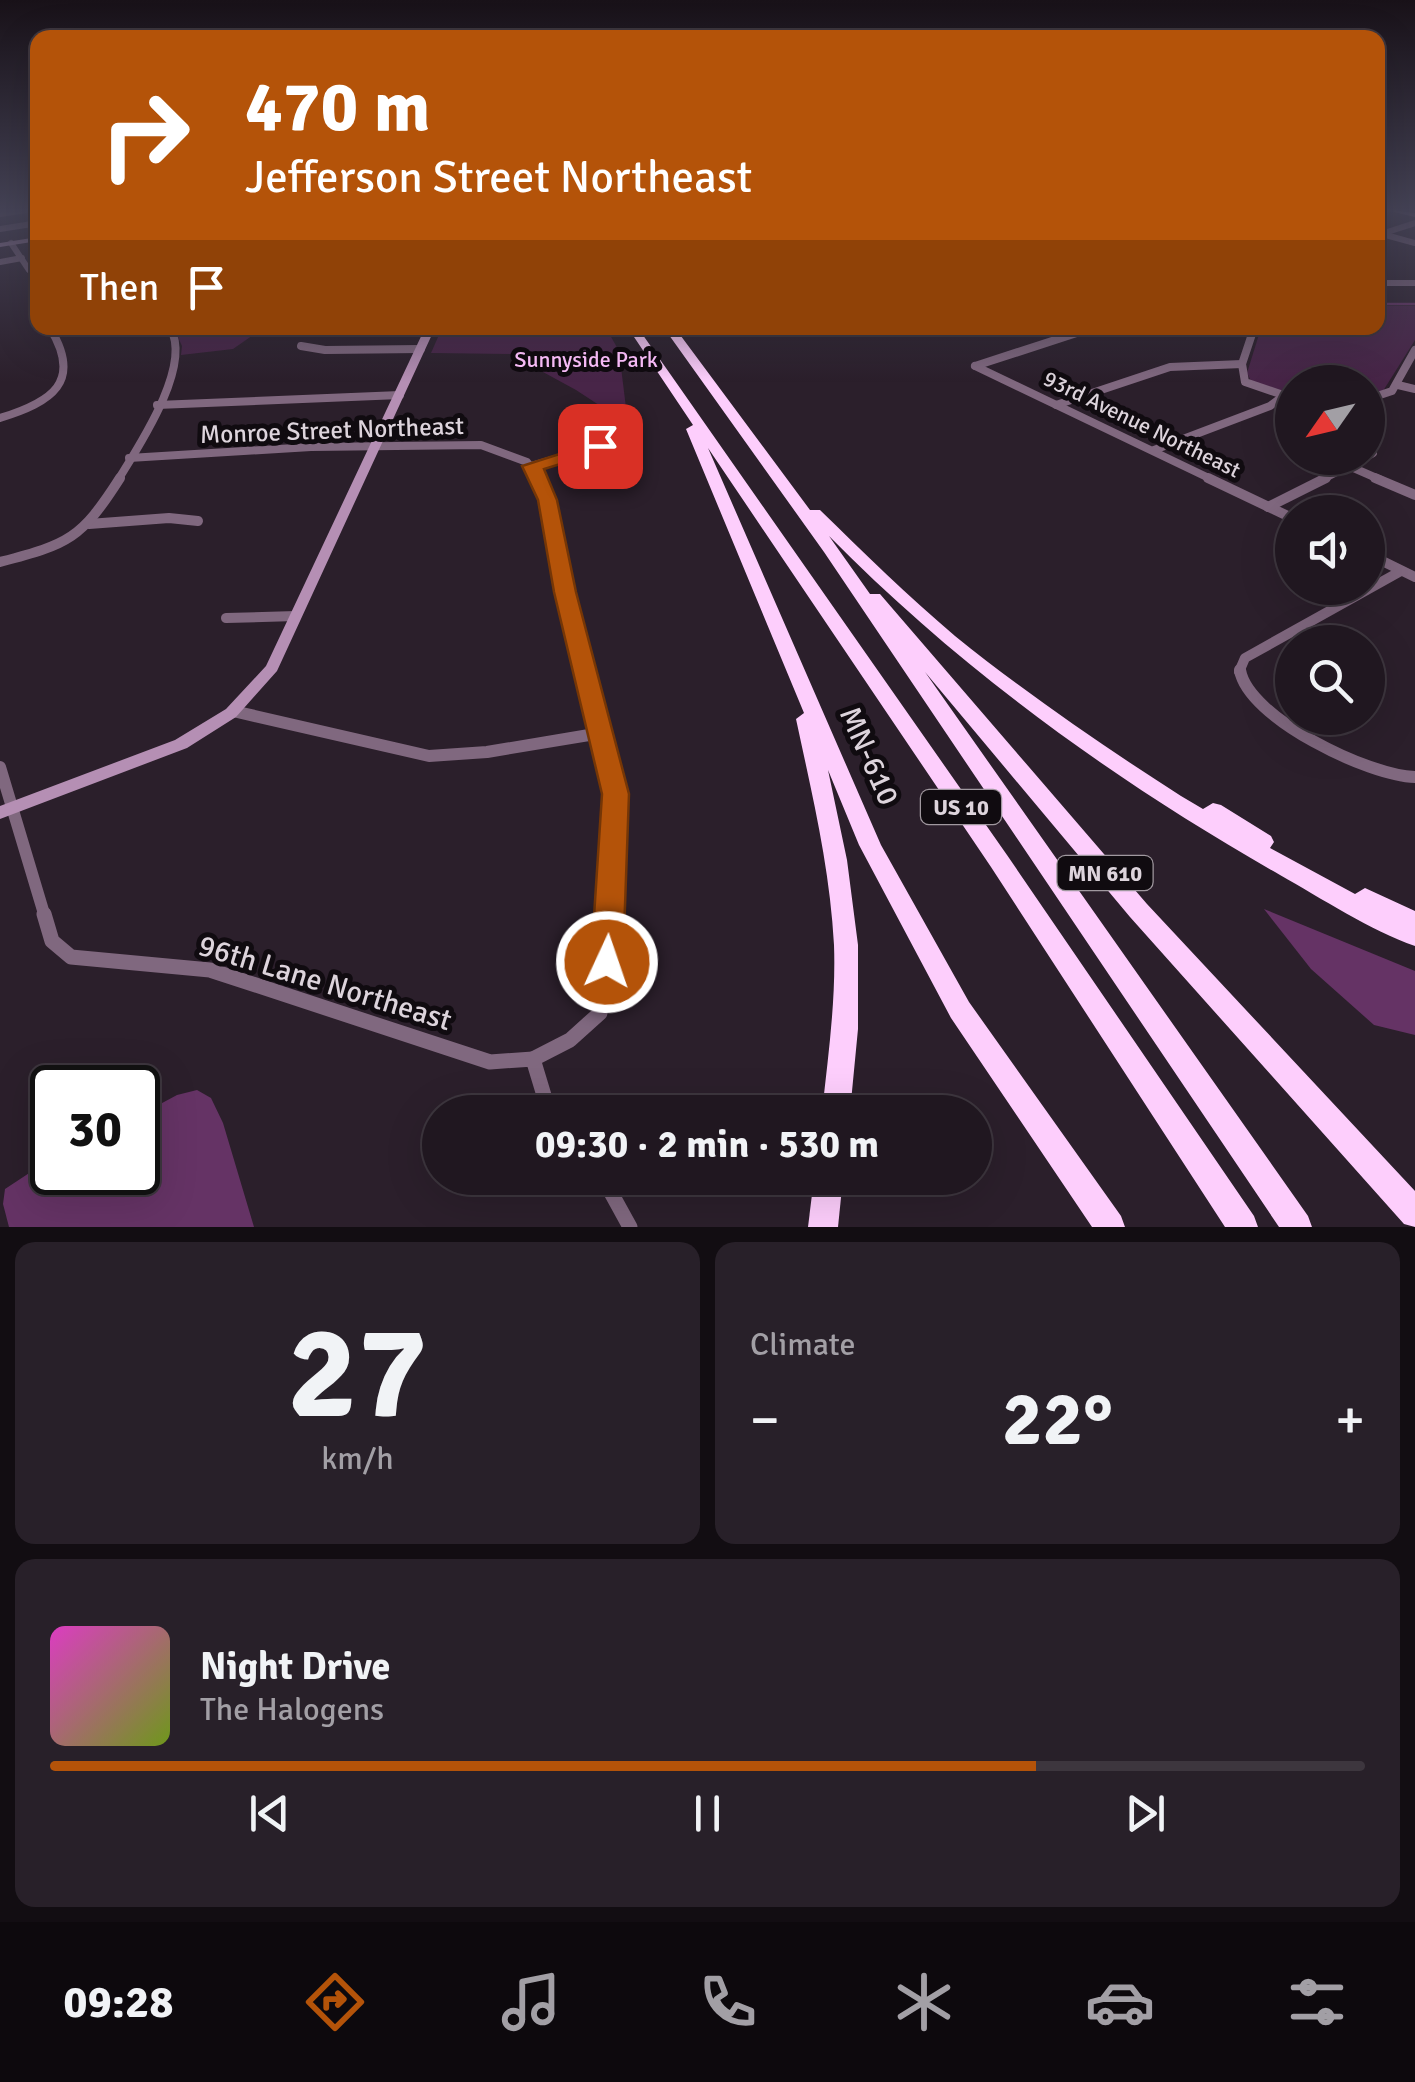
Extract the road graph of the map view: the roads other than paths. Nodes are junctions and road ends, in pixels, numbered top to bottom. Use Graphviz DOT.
graph roads {
  1 [pos="27,267"];
  2 [pos="29,270"];
  3 [pos="1385,283"];
  4 [pos="1415,283"];
  5 [pos="52,335"];
  6 [pos="174,335"];
  7 [pos="427,335"];
  8 [pos="638,335"];
  9 [pos="674,335"];
  10 [pos="1070,335"];
  11 [pos="1252,335"];
  12 [pos="301,346"];
  13 [pos="421,349"];
  14 [pos="1415,350"];
  15 [pos="1242,364"];
  16 [pos="1398,385"];
  17 [pos="1415,389"];
  18 [pos="674,390"];
  19 [pos="1275,393"];
  20 [pos="1385,393"];
  21 [pos="400,394"];
  22 [pos="1275,403"];
  23 [pos="157,405"];
  24 [pos="1056,405"];
  25 [pos="0,418"];
  26 [pos="636,435"];
  27 [pos="376,448"];
  28 [pos="1154,450"];
  29 [pos="760,454"];
  30 [pos="128,458"];
  31 [pos="531,466"];
  32 [pos="1330,475"];
  33 [pos="1369,475"];
  34 [pos="1415,495"];
  35 [pos="1268,506"];
  36 [pos="1275,510"];
  37 [pos="198,521"];
  38 [pos="88,524"];
  39 [pos="830,550"];
  40 [pos="0,562"];
  41 [pos="1385,562"];
  42 [pos="1402,571"];
  43 [pos="1415,577"];
  44 [pos="296,616"];
  45 [pos="226,618"];
  46 [pos="797,679"];
  47 [pos="234,711"];
  48 [pos="1065,725"];
  49 [pos="601,732"];
  50 [pos="0,767"];
  51 [pos="1411,778"];
  52 [pos="6,811"];
  53 [pos="1415,922"];
  54 [pos="1415,936"];
  55 [pos="533,1059"];
  56 [pos="544,1095"];
  57 [pos="838,1095"];
  58 [pos="612,1195"];
  59 [pos="827,1195"];
  60 [pos="1415,1213"];
  61 [pos="630,1227"];
  62 [pos="823,1227"];
  63 [pos="1110,1227"];
  64 [pos="1243,1227"];
  65 [pos="1296,1227"];
  1 -- 2 [label="street"];
  3 -- 4 [label="street"];
  5 -- 25 [label="street"];
  6 -- 23 [label="street"];
  7 -- 13 [label="street"];
  8 -- 18 [label="highway, US 10"];
  9 -- 29 [label="highway, US 10"];
  10 -- 24 [label="street, 93rd Avenue Northeast"];
  11 -- 15 [label="street"];
  12 -- 13 [label="street"];
  13 -- 21 [label="street"];
  14 -- 16 [label="street"];
  15 -- 19 [label="street"];
  15 -- 24 [label="street"];
  16 -- 17 [label="street"];
  16 -- 20 [label="street"];
  18 -- 46 [label="highway, MN-610"];
  18 -- 64 [label="highway, US 10"];
  21 -- 23 [label="street"];
  21 -- 27 [label="street"];
  22 -- 28 [label="street"];
  23 -- 30 [label="street"];
  24 -- 28 [label="street, 93rd Avenue Northeast"];
  26 -- 31 [label="street"];
  27 -- 30 [label="street, Monroe Street Northeast"];
  27 -- 31 [label="street, Monroe Street Northeast"];
  27 -- 44 [label="street"];
  28 -- 35 [label="street, 93rd Avenue Northeast"];
  29 -- 39 [label="highway, US 10"];
  29 -- 48 [label="highway"];
  30 -- 38 [label="street"];
  31 -- 49 [label="street"];
  32 -- 35 [label="street"];
  33 -- 34 [label="street"];
  35 -- 36 [label="street, 93rd Avenue Northeast"];
  37 -- 38 [label="street"];
  38 -- 40 [label="street"];
  39 -- 60 [label="highway, MN 610"];
  39 -- 65 [label="highway, US 10"];
  41 -- 42 [label="street"];
  42 -- 43 [label="street"];
  42 -- 51 [label="street"];
  44 -- 45 [label="street"];
  44 -- 47 [label="street"];
  46 -- 57 [label="highway"];
  46 -- 63 [label="highway, MN-610"];
  47 -- 49 [label="street"];
  47 -- 52 [label="street"];
  48 -- 53 [label="highway"];
  48 -- 54 [label="highway"];
  49 -- 55 [label="street"];
  50 -- 52 [label="street, 96th Lane Northeast"];
  52 -- 55 [label="street, 96th Lane Northeast"];
  55 -- 56 [label="street"];
  58 -- 61 [label="street"];
  59 -- 62 [label="highway"];
}
